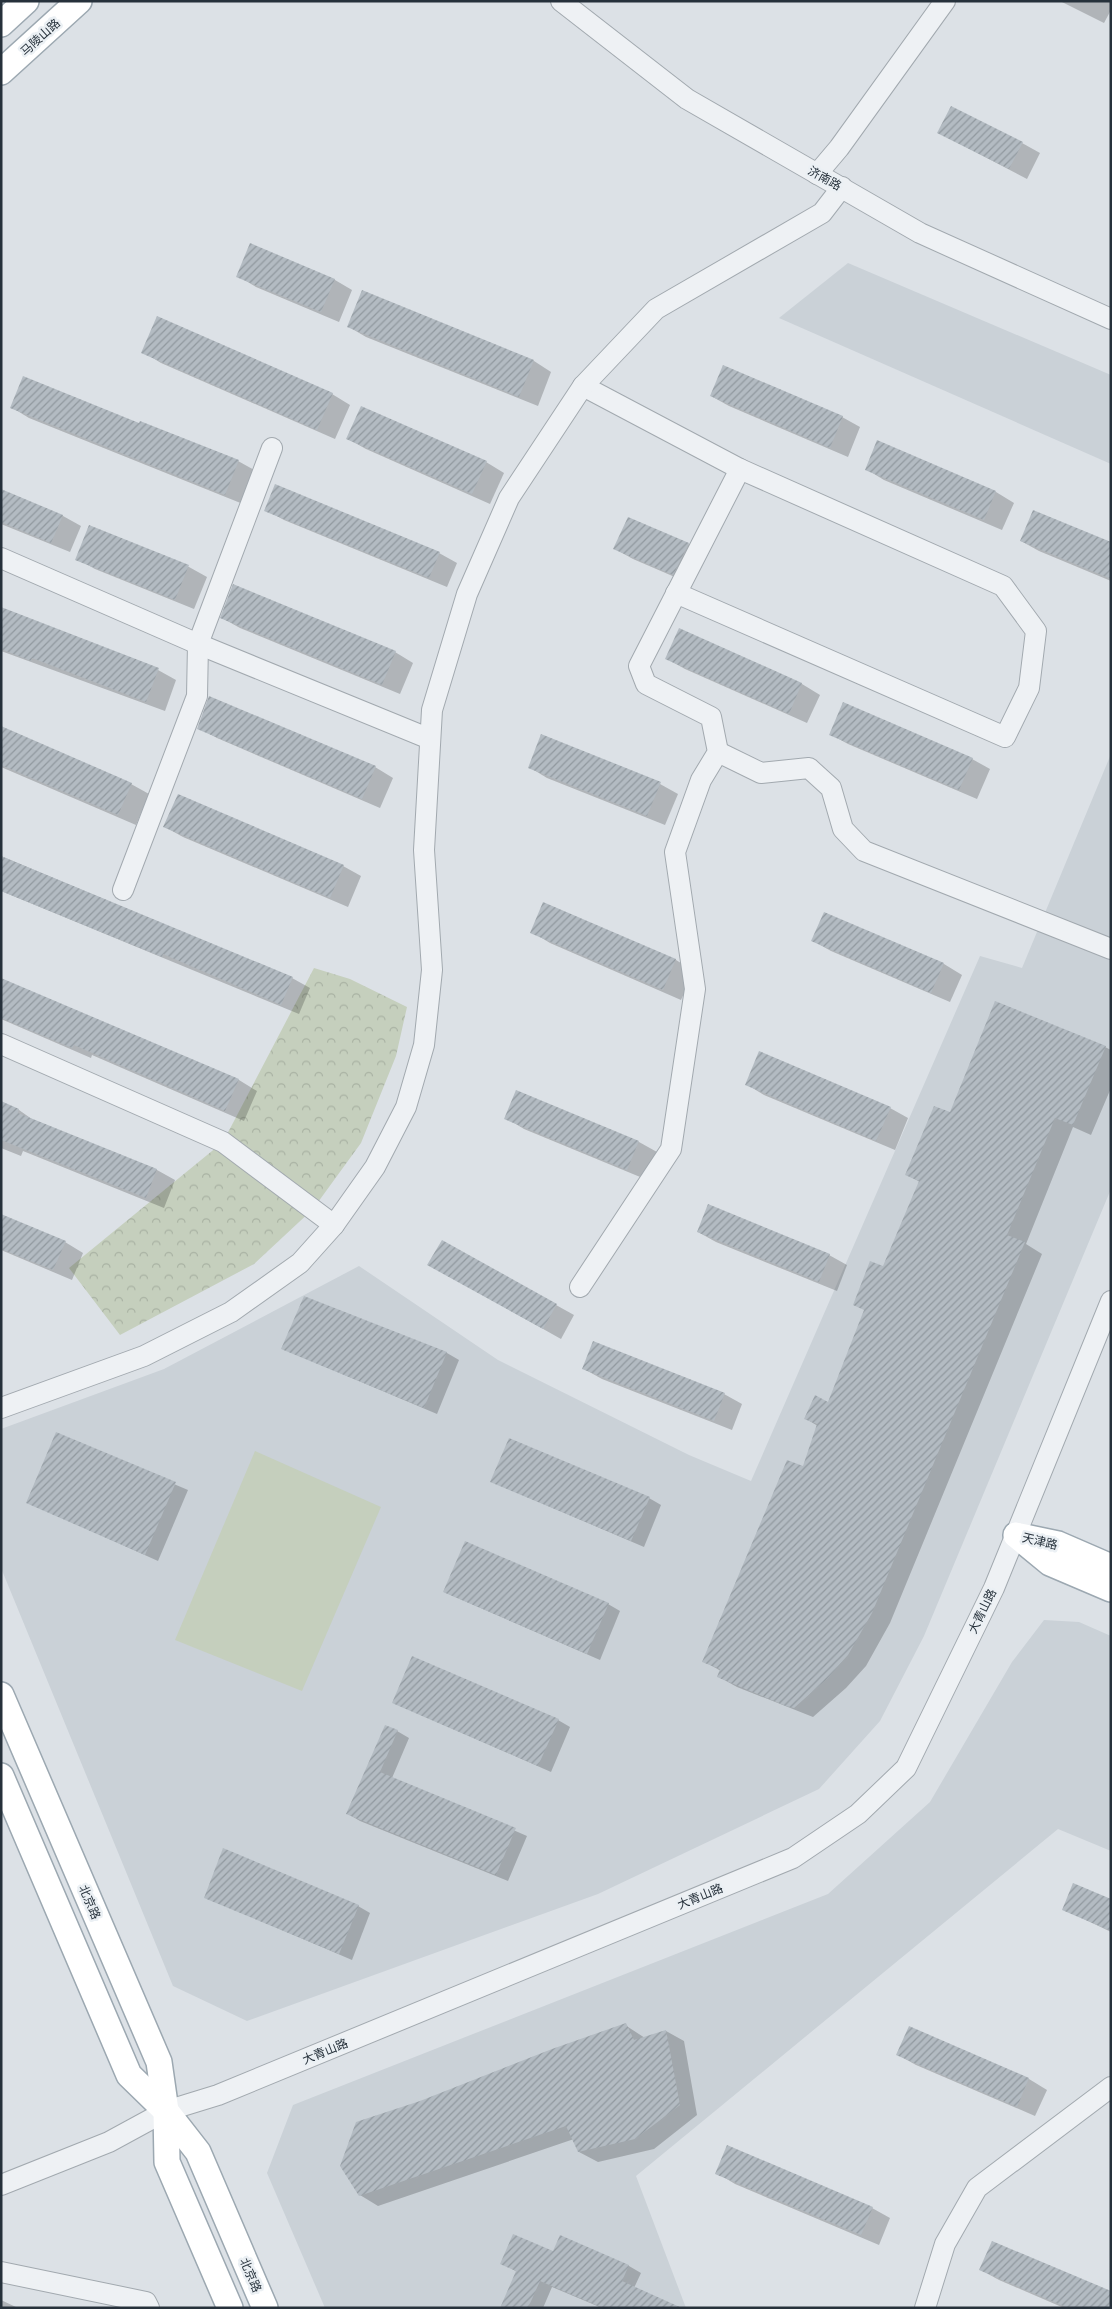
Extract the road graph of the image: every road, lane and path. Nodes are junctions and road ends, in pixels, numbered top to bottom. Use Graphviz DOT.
graph roads {
  1 [pos="26,1"];
  2 [pos="80,1"];
  3 [pos="561,1"];
  4 [pos="945,1"];
  5 [pos="1,24"];
  6 [pos="1,72"];
  7 [pos="817,174"];
  8 [pos="842,187"];
  9 [pos="1111,320"];
  10 [pos="584,386"];
  11 [pos="272,448"];
  12 [pos="740,468"];
  13 [pos="1,558"];
  14 [pos="676,593"];
  15 [pos="198,644"];
  16 [pos="430,739"];
  17 [pos="718,752"];
  18 [pos="124,890"];
  19 [pos="1111,949"];
  20 [pos="1,1044"];
  21 [pos="334,1225"];
  22 [pos="580,1286"];
  23 [pos="1111,1301"];
  24 [pos="1,1408"];
  25 [pos="1016,1535"];
  26 [pos="1111,1567"];
  27 [pos="1111,1589"];
  28 [pos="1,1695"];
  29 [pos="1,1776"];
  30 [pos="1111,2087"];
  31 [pos="166,2111"];
  32 [pos="1,2185"];
  33 [pos="1,2272"];
  34 [pos="149,2308"];
  35 [pos="230,2308"];
  36 [pos="265,2308"];
  37 [pos="925,2308"];
  1 -- 5 [label="main road"];
  2 -- 6 [label="main road, 马陵山路"];
  3 -- 7 [label="street, 济南路"];
  4 -- 7 [label="street"];
  7 -- 8 [label="street, 济南路"];
  8 -- 9 [label="street, 济南路"];
  8 -- 10 [label="street"];
  10 -- 12 [label="street"];
  10 -- 16 [label="street"];
  11 -- 15 [label="street"];
  12 -- 14 [label="street"];
  12 -- 14 [label="street"];
  13 -- 15 [label="street"];
  14 -- 17 [label="street"];
  15 -- 16 [label="street"];
  15 -- 18 [label="street"];
  16 -- 21 [label="street"];
  17 -- 19 [label="street"];
  17 -- 22 [label="street"];
  20 -- 21 [label="street"];
  21 -- 24 [label="street"];
  23 -- 25 [label="street, 大青山路"];
  25 -- 26 [label="main road, 天津路"];
  25 -- 27 [label="main road, 天津路"];
  25 -- 31 [label="street, 大青山路"];
  28 -- 31 [label="main road, 北京路"];
  29 -- 31 [label="main road, 北京路"];
  30 -- 37 [label="street"];
  31 -- 32 [label="street, 大青山路"];
  31 -- 35 [label="main road, 北京路"];
  31 -- 36 [label="main road, 北京路"];
  33 -- 34 [label="street"];
}
